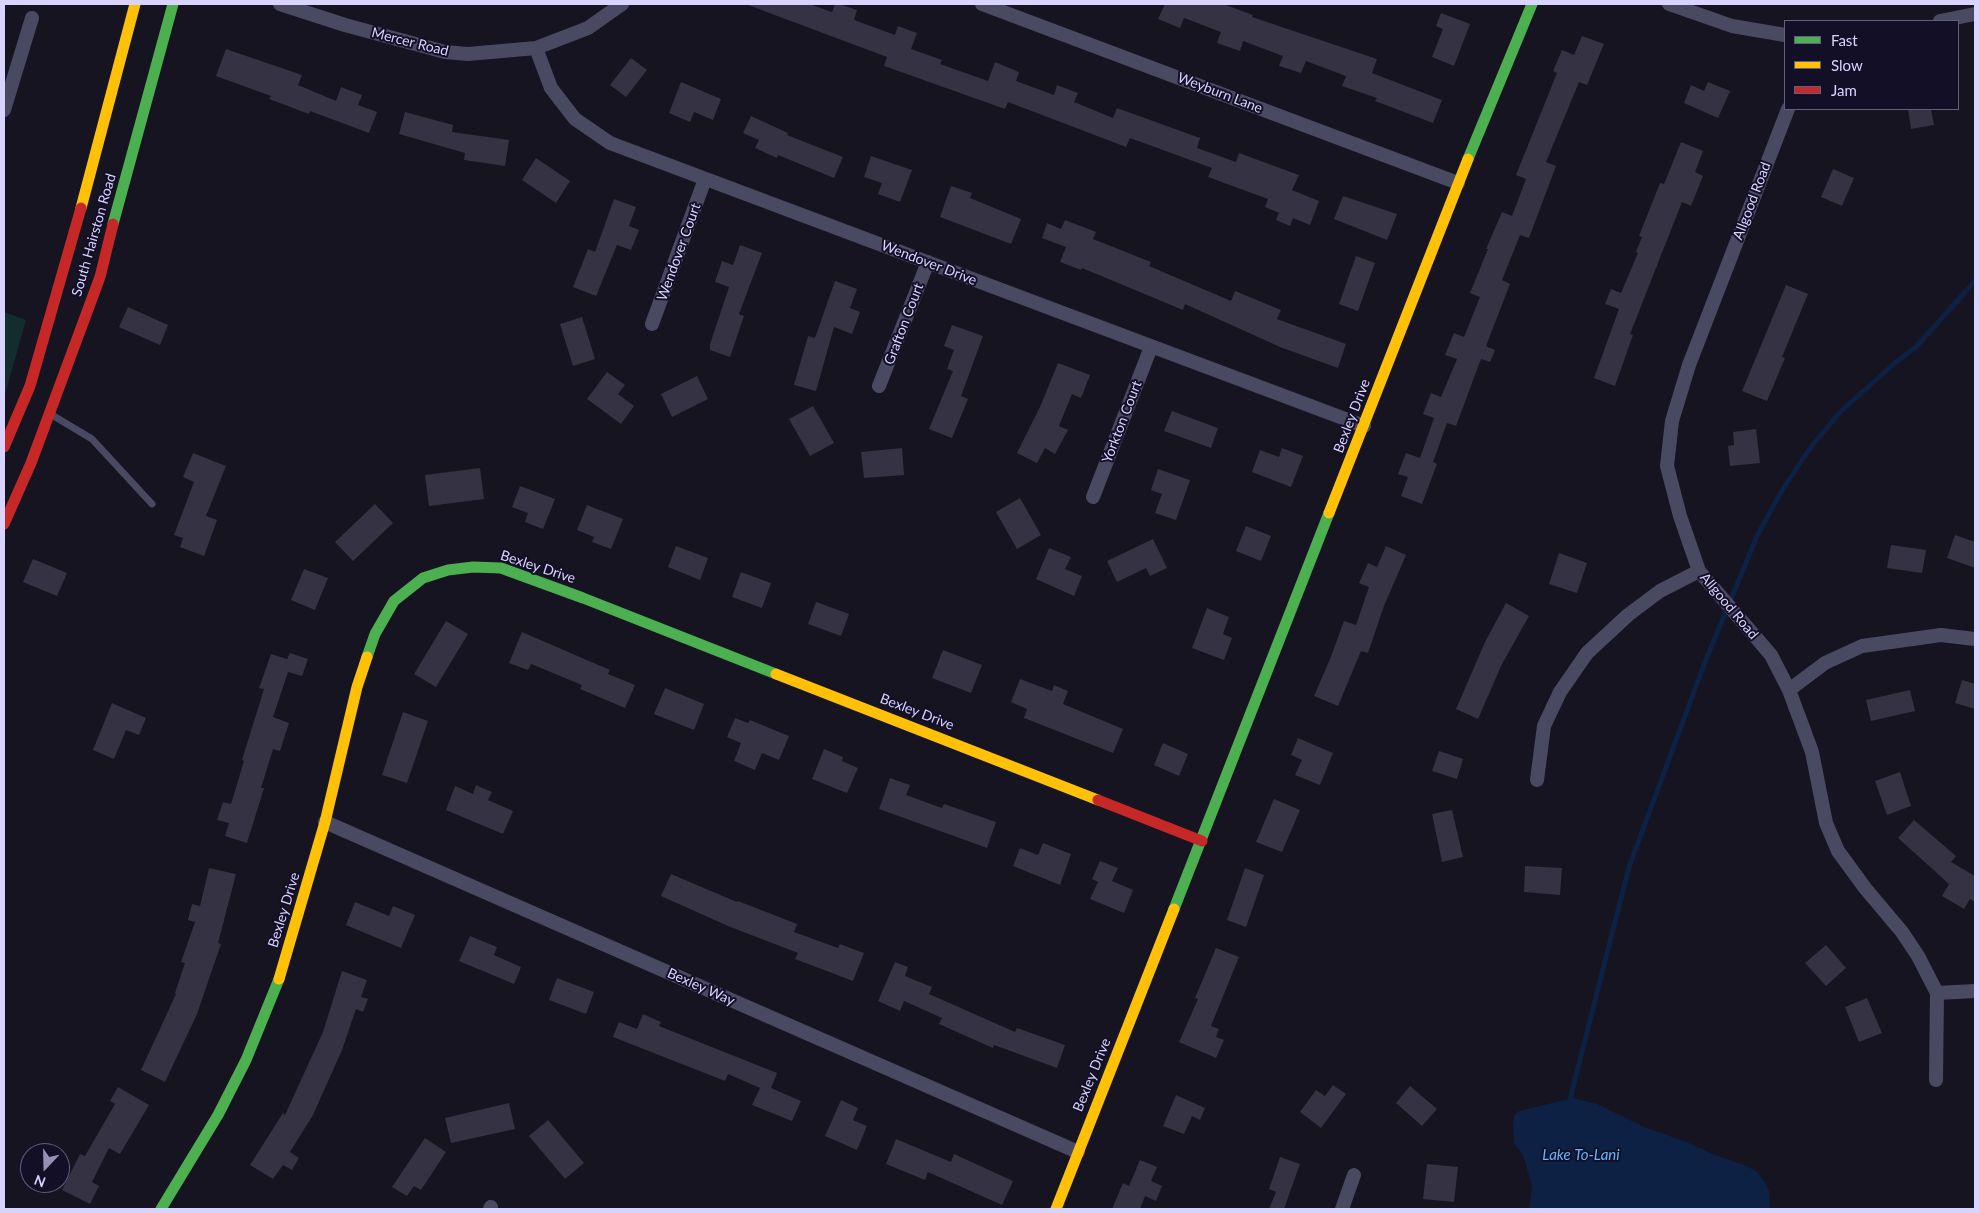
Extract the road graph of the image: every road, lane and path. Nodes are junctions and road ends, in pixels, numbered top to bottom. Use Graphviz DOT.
graph roads {
  1 [pos="134,4"];
  2 [pos="173,4"];
  3 [pos="280,4"];
  4 [pos="622,4"];
  5 [pos="982,4"];
  6 [pos="1532,4"];
  7 [pos="1669,4"];
  8 [pos="1971,11"];
  9 [pos="32,18"];
  10 [pos="1943,20"];
  11 [pos="1784,35"];
  12 [pos="536,48"];
  13 [pos="6,92"];
  14 [pos="4,110"];
  15 [pos="1788,110"];
  16 [pos="706,180"];
  17 [pos="1458,183"];
  18 [pos="928,262"];
  19 [pos="652,324"];
  20 [pos="1151,347"];
  21 [pos="879,386"];
  22 [pos="49,414"];
  23 [pos="1364,426"];
  24 [pos="4,447"];
  25 [pos="1093,497"];
  26 [pos="152,504"];
  27 [pos="4,524"];
  28 [pos="1699,571"];
  29 [pos="1975,639"];
  30 [pos="1789,690"];
  31 [pos="1537,780"];
  32 [pos="325,822"];
  33 [pos="1202,840"];
  34 [pos="1975,991"];
  35 [pos="1937,993"];
  36 [pos="1936,1080"];
  37 [pos="1078,1152"];
  38 [pos="1354,1175"];
  39 [pos="161,1209"];
  40 [pos="1056,1209"];
  41 [pos="1342,1209"];
  1 -- 24 [label="street, South Hairston Road"];
  2 -- 22 [label="street, South Hairston Road"];
  3 -- 12 [label="street, Mercer Road"];
  4 -- 12 [label="street, Mercer Road"];
  5 -- 17 [label="street, Weyburn Lane"];
  6 -- 17 [label="street, Bexley Drive"];
  7 -- 11 [label="street"];
  8 -- 10 [label="street"];
  9 -- 13 [label="street"];
  12 -- 16 [label="street, Wendover Drive"];
  13 -- 14 [label="street"];
  15 -- 28 [label="street, Allgood Road"];
  16 -- 18 [label="street, Wendover Drive"];
  16 -- 19 [label="street, Wendover Court"];
  17 -- 23 [label="street, Bexley Drive"];
  18 -- 20 [label="street, Wendover Drive"];
  18 -- 21 [label="street, Grafton Court"];
  20 -- 23 [label="street, Wendover Drive"];
  20 -- 25 [label="street, Yorkton Court"];
  22 -- 26 [label="lane"];
  22 -- 27 [label="street, South Hairston Road"];
  23 -- 33 [label="street, Bexley Drive"];
  28 -- 30 [label="street, Allgood Road"];
  28 -- 31 [label="street"];
  29 -- 30 [label="street"];
  30 -- 35 [label="street, Allgood Road"];
  32 -- 33 [label="street, Bexley Drive"];
  32 -- 37 [label="street, Bexley Way"];
  32 -- 39 [label="street, Bexley Drive"];
  33 -- 37 [label="street, Bexley Drive"];
  34 -- 35 [label="street"];
  35 -- 36 [label="street, Allgood Road"];
  37 -- 40 [label="street, Bexley Drive"];
  38 -- 41 [label="street"];
}
